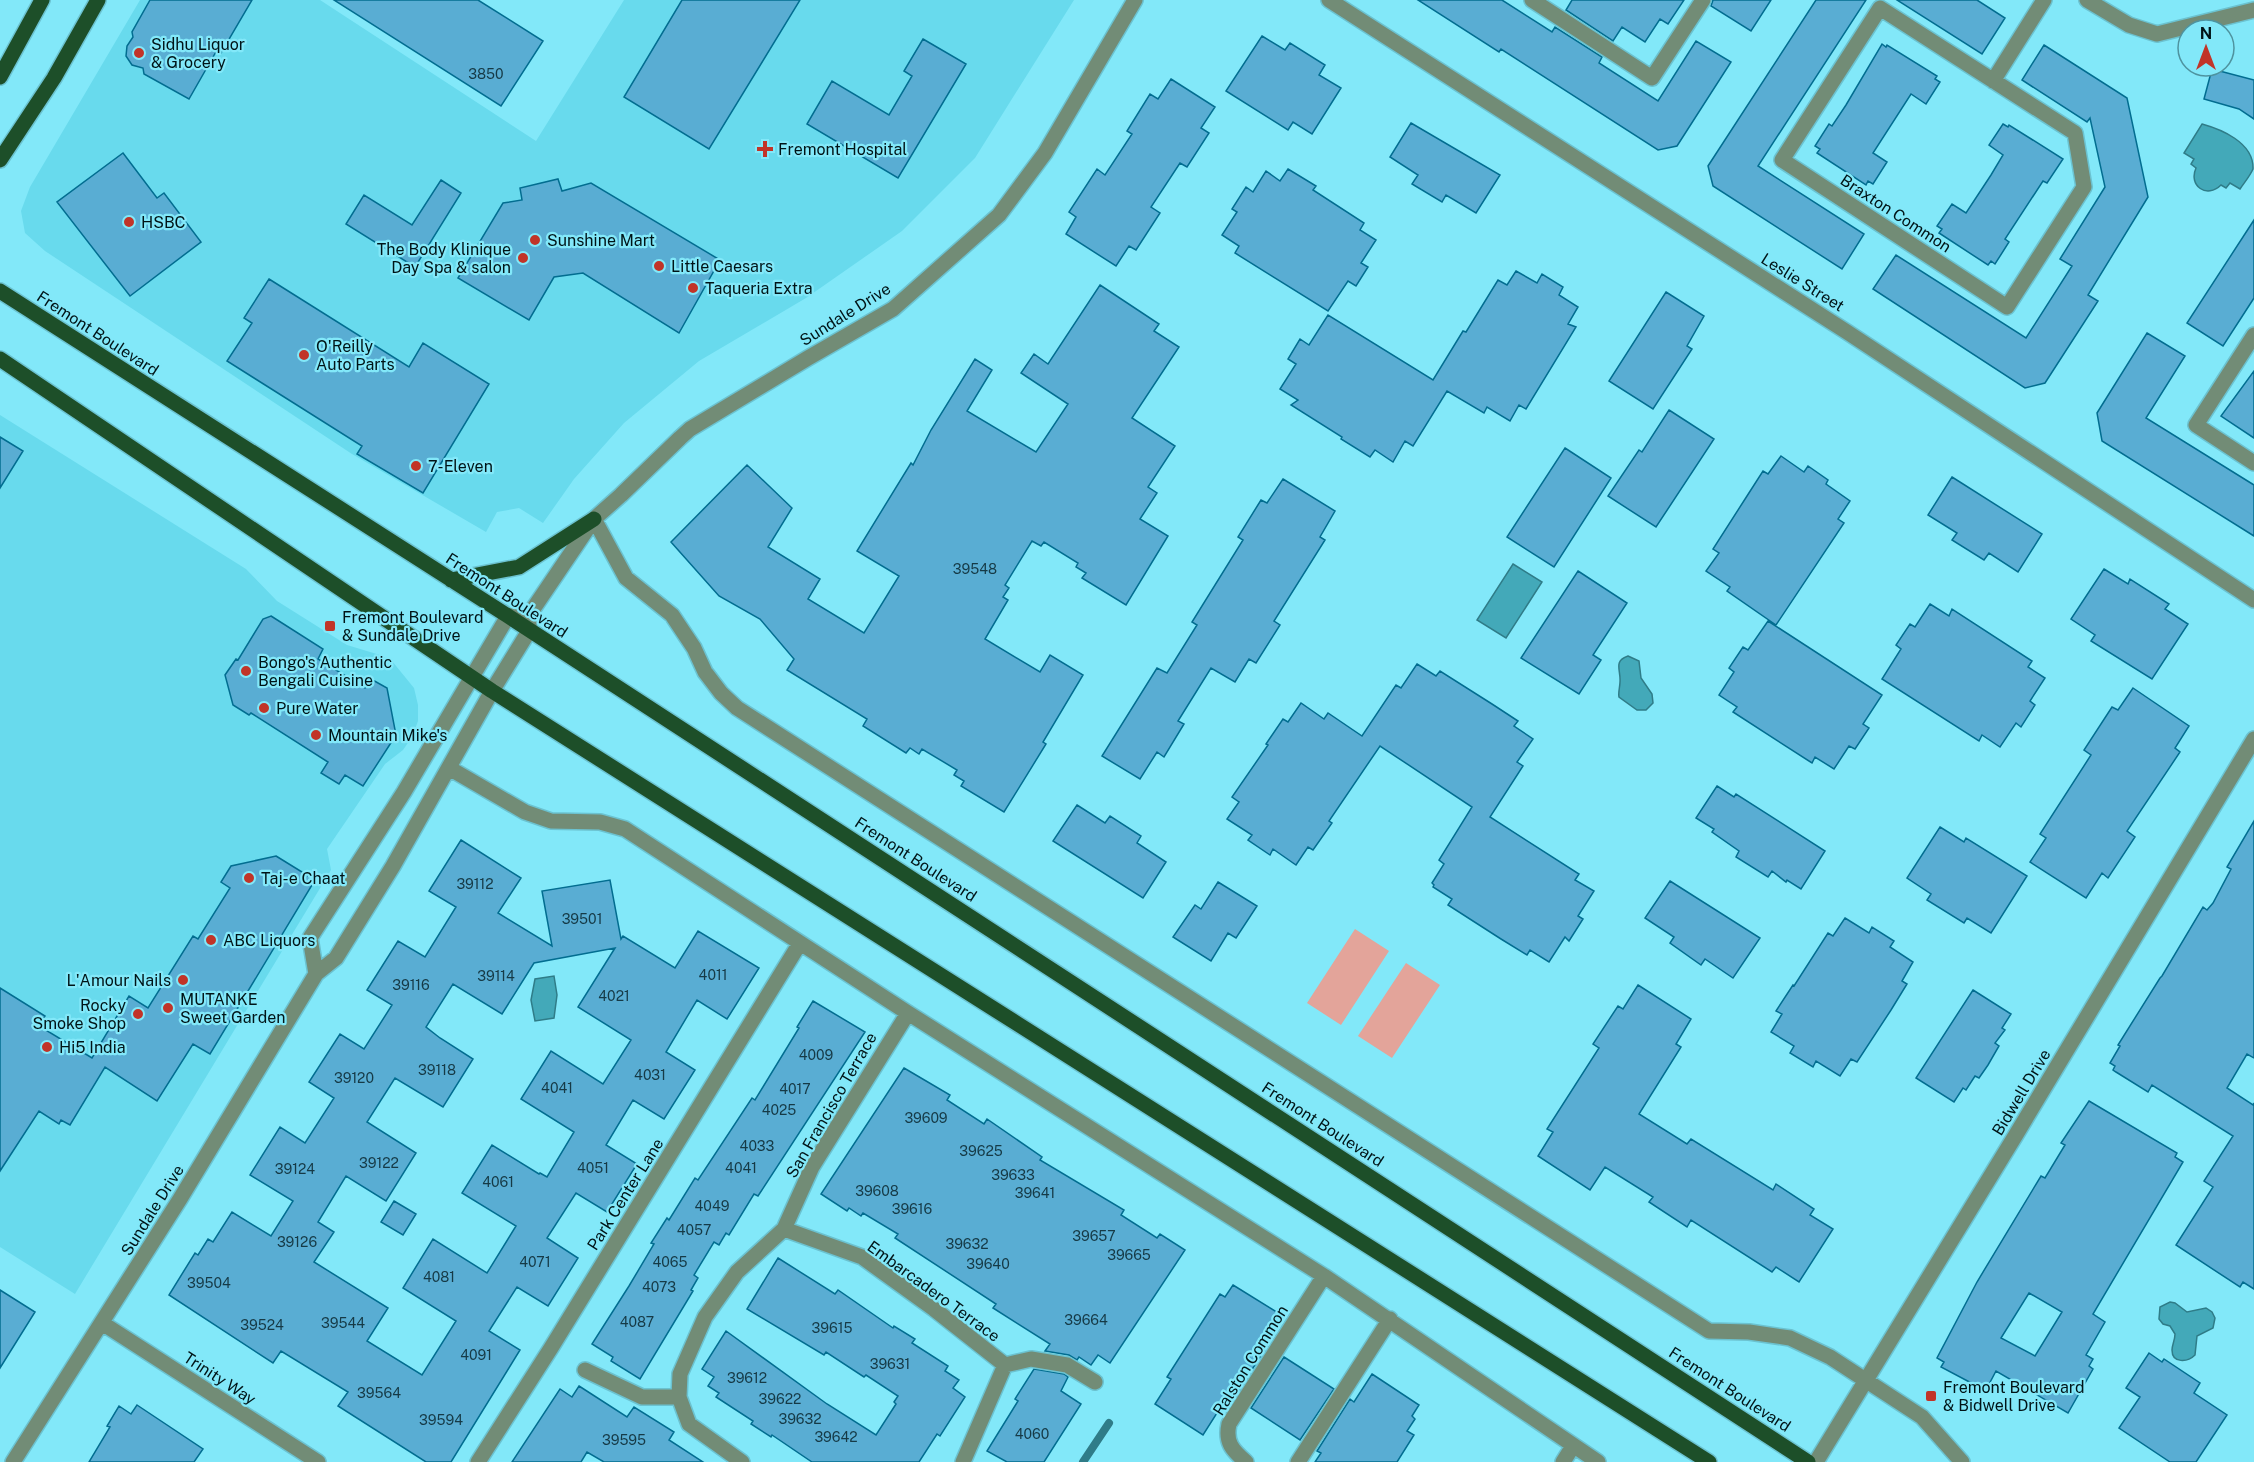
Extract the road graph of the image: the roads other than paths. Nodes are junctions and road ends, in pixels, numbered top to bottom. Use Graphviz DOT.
graph roads {
  1 [pos="42,0"];
  2 [pos="98,0"];
  3 [pos="1136,0"];
  4 [pos="1329,0"];
  5 [pos="1532,0"];
  6 [pos="1703,0"];
  7 [pos="2044,0"];
  8 [pos="2087,0"];
  9 [pos="2254,10"];
  10 [pos="0,77"];
  11 [pos="1992,81"];
  12 [pos="0,160"];
  13 [pos="0,291"];
  14 [pos="2254,335"];
  15 [pos="0,358"];
  16 [pos="2254,463"];
  17 [pos="594,519"];
  18 [pos="451,580"];
  19 [pos="2254,600"];
  20 [pos="530,615"];
  21 [pos="508,616"];
  22 [pos="529,631"];
  23 [pos="471,676"];
  24 [pos="492,691"];
  25 [pos="2254,739"];
  26 [pos="449,768"];
  27 [pos="800,943"];
  28 [pos="316,974"];
  29 [pos="908,1013"];
  30 [pos="784,1229"];
  31 [pos="1324,1276"];
  32 [pos="1390,1319"];
  33 [pos="102,1323"];
  34 [pos="1005,1365"];
  35 [pos="585,1370"];
  36 [pos="1867,1381"];
  37 [pos="1095,1382"];
  38 [pos="679,1397"];
  39 [pos="1573,1446"];
  40 [pos="13,1462"];
  41 [pos="318,1462"];
  42 [pos="478,1462"];
  43 [pos="742,1462"];
  44 [pos="963,1462"];
  45 [pos="1246,1462"];
  46 [pos="1298,1462"];
  47 [pos="1563,1462"];
  48 [pos="1598,1462"];
  49 [pos="1709,1462"];
  50 [pos="1809,1462"];
  51 [pos="1816,1462"];
  52 [pos="1962,1462"];
  1 -- 10 [label="main road"];
  2 -- 12 [label="main road"];
  3 -- 17 [label="street, Sundale Drive"];
  4 -- 19 [label="street, Leslie Street"];
  5 -- 6 [label="street"];
  7 -- 11 [label="street"];
  8 -- 9 [label="street"];
  11 -- 11 [label="street, Braxton Common"];
  13 -- 18 [label="main road, Fremont Boulevard"];
  14 -- 16 [label="street"];
  15 -- 23 [label="main road"];
  17 -- 18 [label="main road"];
  17 -- 20 [label="street, Sundale Drive"];
  17 -- 36 [label="street, Fremont Boulevard"];
  18 -- 21 [label="main road, Fremont Boulevard"];
  20 -- 21 [label="street"];
  20 -- 22 [label="street, Sundale Drive"];
  21 -- 22 [label="main road, Fremont Boulevard"];
  21 -- 23 [label="street"];
  22 -- 24 [label="street, Sundale Drive"];
  22 -- 50 [label="main road, Fremont Boulevard"];
  23 -- 24 [label="main road"];
  23 -- 28 [label="street"];
  24 -- 26 [label="street, Sundale Drive"];
  24 -- 49 [label="main road"];
  25 -- 36 [label="street, Bidwell Drive"];
  26 -- 27 [label="street"];
  26 -- 28 [label="street, Sundale Drive"];
  27 -- 29 [label="street"];
  27 -- 42 [label="street, Park Center Lane"];
  28 -- 33 [label="street, Sundale Drive"];
  29 -- 30 [label="street, San Francisco Terrace"];
  29 -- 31 [label="street"];
  30 -- 34 [label="street, Embarcadero Terrace"];
  30 -- 38 [label="street, San Francisco Terrace"];
  31 -- 32 [label="street"];
  31 -- 45 [label="street, Ralston Common"];
  32 -- 39 [label="street"];
  32 -- 46 [label="street"];
  33 -- 40 [label="street, Sundale Drive"];
  33 -- 41 [label="street, Trinity Way"];
  34 -- 37 [label="street, Embarcadero Terrace"];
  34 -- 44 [label="street"];
  35 -- 38 [label="street"];
  36 -- 51 [label="street, Bidwell Drive"];
  36 -- 52 [label="street, Fremont Boulevard"];
  38 -- 43 [label="street"];
  39 -- 47 [label="street"];
  39 -- 48 [label="street"];
}
